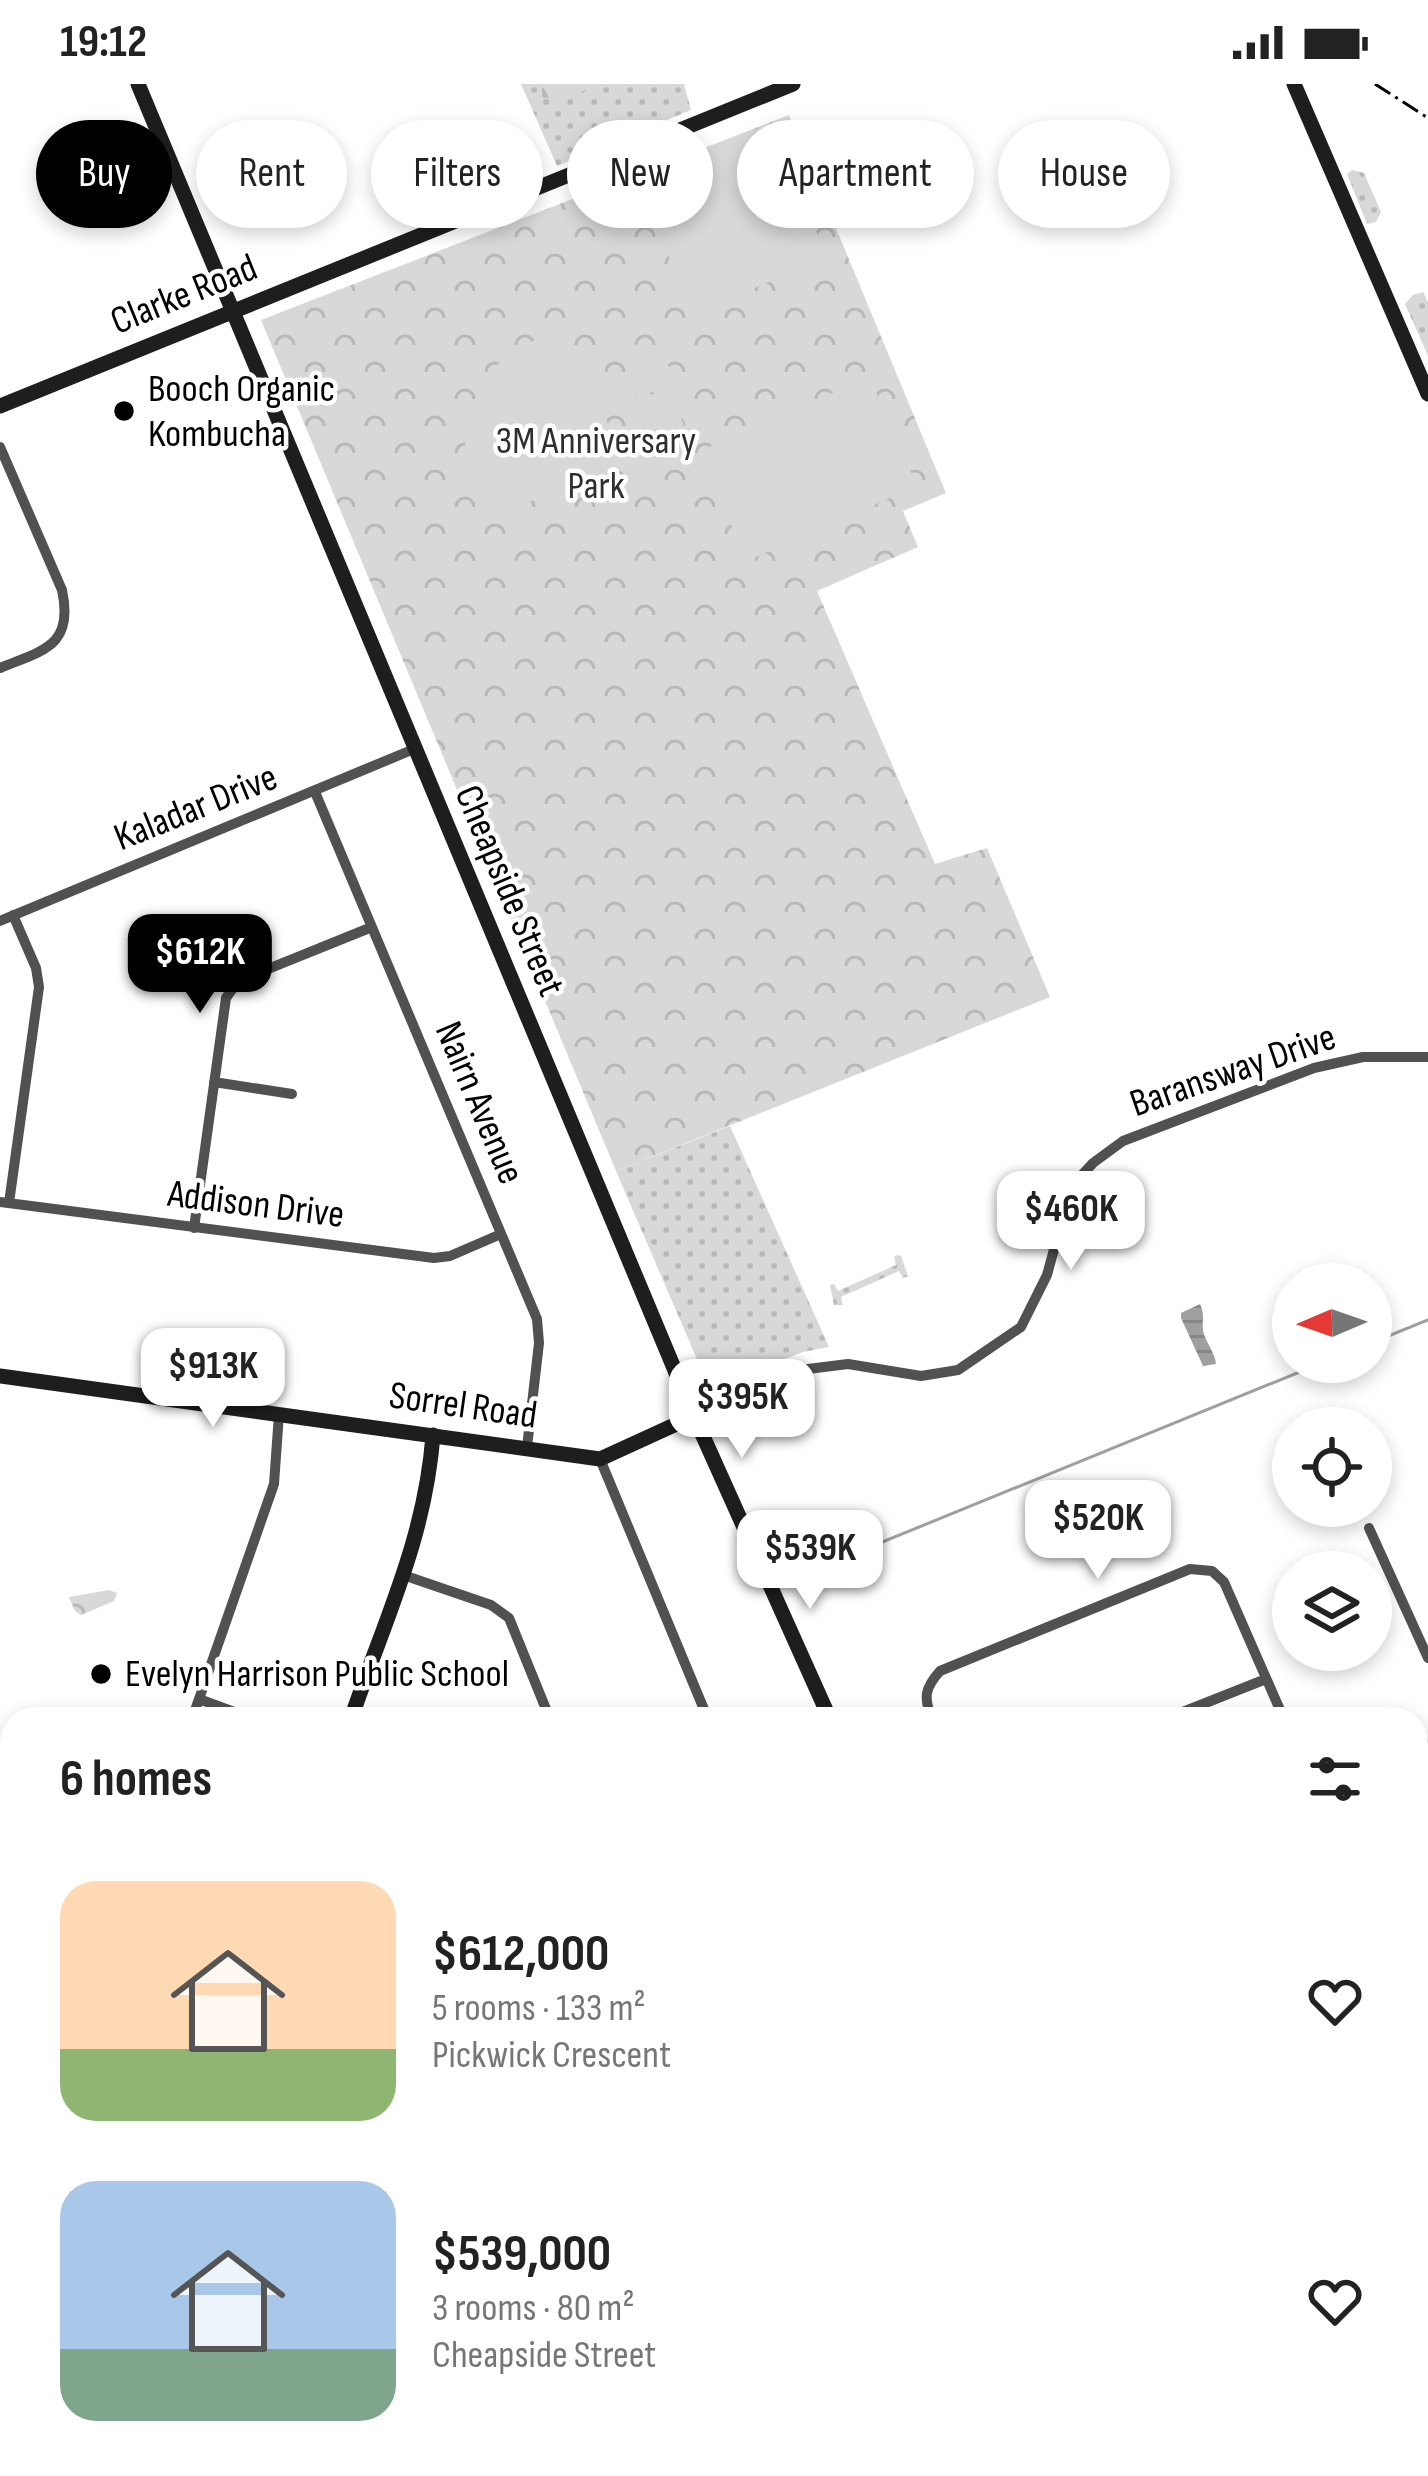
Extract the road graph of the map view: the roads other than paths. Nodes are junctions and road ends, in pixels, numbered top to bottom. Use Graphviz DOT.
graph roads {
  1 [pos="138,84"];
  2 [pos="793,84"];
  3 [pos="1294,84"];
  4 [pos="234,311"];
  5 [pos="1428,394"];
  6 [pos="0,406"];
  7 [pos="0,446"];
  8 [pos="0,668"];
  9 [pos="414,749"];
  10 [pos="315,791"];
  11 [pos="13,915"];
  12 [pos="0,921"];
  13 [pos="372,927"];
  14 [pos="1428,1057"];
  15 [pos="214,1082"];
  16 [pos="292,1094"];
  17 [pos="4,1203"];
  18 [pos="194,1228"];
  19 [pos="502,1234"];
  20 [pos="0,1376"];
  21 [pos="279,1414"];
  22 [pos="694,1416"];
  23 [pos="433,1435"];
  24 [pos="527,1447"];
  25 [pos="600,1459"];
  26 [pos="1369,1528"];
  27 [pos="406,1576"];
  28 [pos="1428,1658"];
  29 [pos="1266,1679"];
  30 [pos="199,1699"];
  31 [pos="196,1707"];
  32 [pos="221,1707"];
  33 [pos="356,1707"];
  34 [pos="545,1707"];
  35 [pos="703,1707"];
  36 [pos="825,1707"];
  37 [pos="927,1707"];
  38 [pos="1195,1707"];
  39 [pos="1279,1707"];
  1 -- 4 [label="street, Cheapside Street"];
  2 -- 4 [label="street, Clarke Road"];
  3 -- 5 [label="street"];
  4 -- 6 [label="street, Clarke Road"];
  4 -- 9 [label="street, Cheapside Street"];
  7 -- 8 [label="street"];
  9 -- 10 [label="street, Kaladar Drive"];
  9 -- 22 [label="street, Cheapside Street"];
  10 -- 11 [label="street, Kaladar Drive"];
  10 -- 13 [label="street, Nairn Avenue"];
  11 -- 12 [label="street, Kaladar Drive"];
  11 -- 17 [label="street"];
  13 -- 15 [label="street"];
  13 -- 19 [label="street, Nairn Avenue"];
  14 -- 22 [label="street, Baransway Drive"];
  15 -- 16 [label="street"];
  15 -- 18 [label="street"];
  17 -- 18 [label="street, Addison Drive"];
  18 -- 19 [label="street, Addison Drive"];
  19 -- 24 [label="street, Nairn Avenue"];
  20 -- 21 [label="street, Sorrel Road"];
  21 -- 23 [label="street, Sorrel Road"];
  21 -- 30 [label="street"];
  22 -- 25 [label="street"];
  22 -- 36 [label="street, Cheapside Street"];
  23 -- 24 [label="street, Sorrel Road"];
  23 -- 27 [label="street"];
  24 -- 25 [label="street, Sorrel Road"];
  25 -- 35 [label="street"];
  26 -- 28 [label="street"];
  27 -- 33 [label="street"];
  27 -- 34 [label="street"];
  29 -- 37 [label="street"];
  29 -- 38 [label="street"];
  29 -- 39 [label="street"];
  30 -- 31 [label="street"];
  30 -- 32 [label="street"];
}
